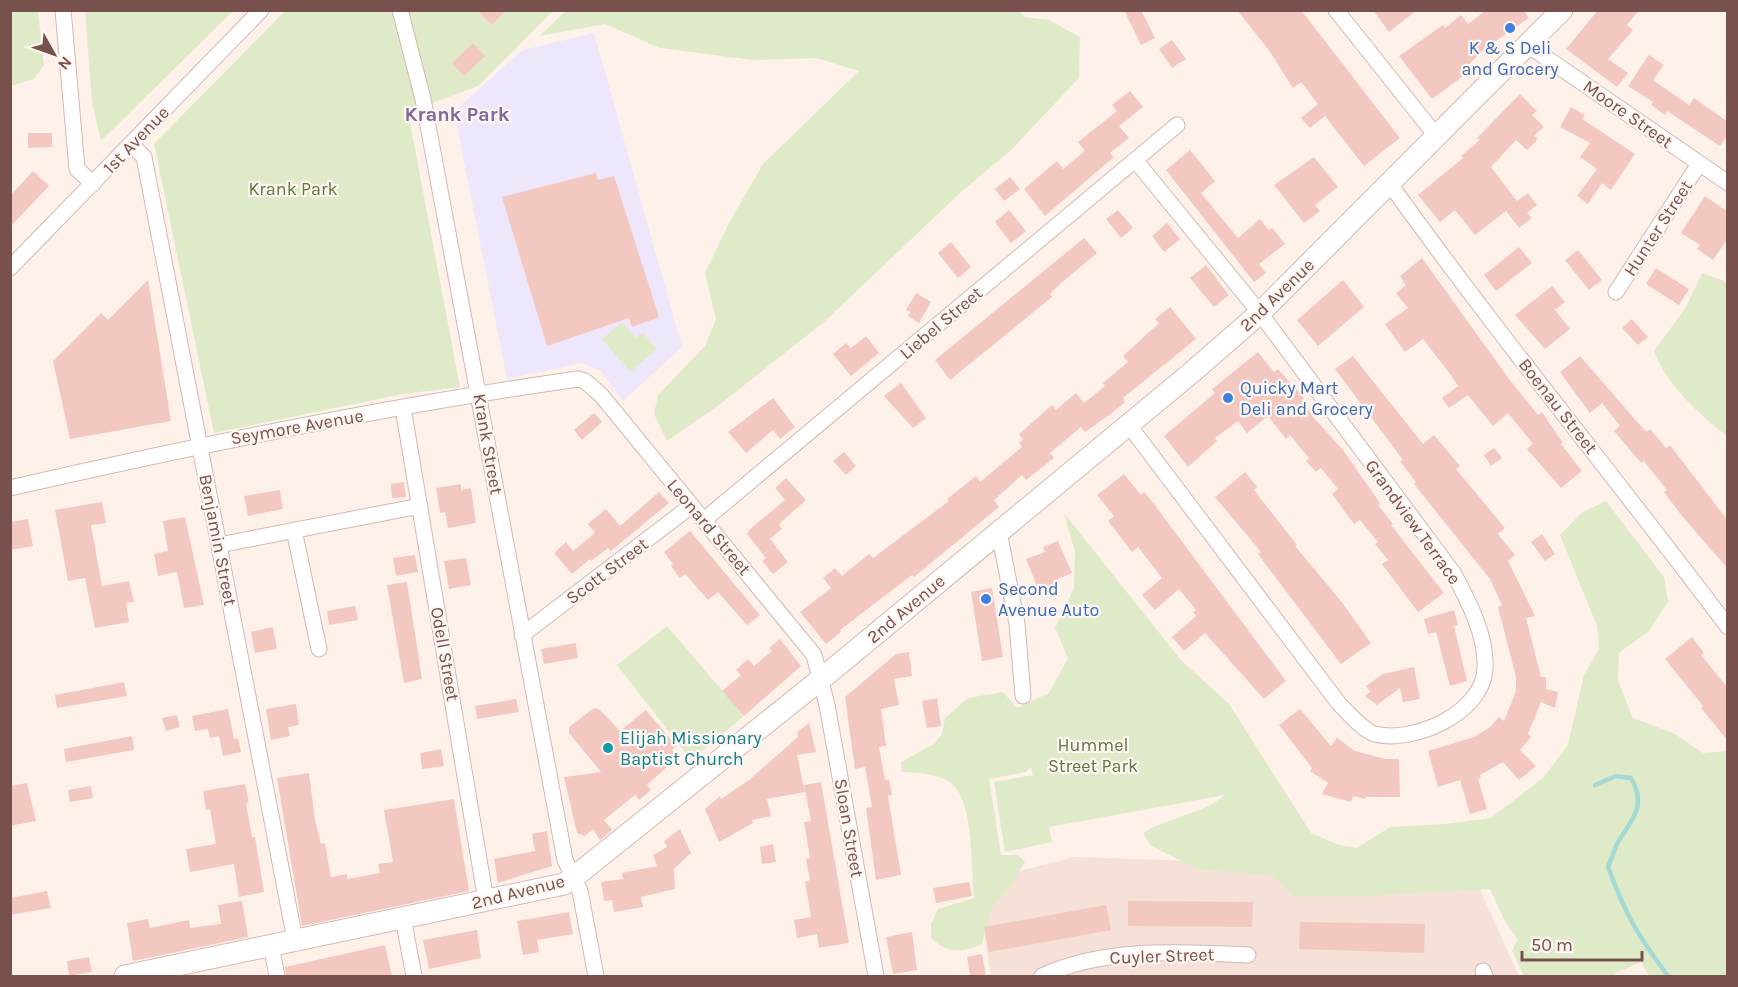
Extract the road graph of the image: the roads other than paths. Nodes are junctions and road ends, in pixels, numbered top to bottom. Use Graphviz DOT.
graph roads {
  1 [pos="63,10"];
  2 [pos="400,10"];
  3 [pos="1336,10"];
  4 [pos="256,13"];
  5 [pos="1552,14"];
  6 [pos="1529,46"];
  7 [pos="1177,125"];
  8 [pos="1437,137"];
  9 [pos="132,145"];
  10 [pos="1136,161"];
  11 [pos="1699,164"];
  12 [pos="1728,183"];
  13 [pos="93,184"];
  14 [pos="1390,184"];
  15 [pos="10,268"];
  16 [pos="1616,292"];
  17 [pos="1260,313"];
  18 [pos="585,381"];
  19 [pos="479,394"];
  20 [pos="403,408"];
  21 [pos="1128,424"];
  22 [pos="200,445"];
  23 [pos="10,488"];
  24 [pos="420,506"];
  25 [pos="691,507"];
  26 [pos="704,520"];
  27 [pos="294,530"];
  28 [pos="999,532"];
  29 [pos="219,545"];
  30 [pos="1728,627"];
  31 [pos="522,634"];
  32 [pos="319,649"];
  33 [pos="821,679"];
  34 [pos="1023,696"];
  35 [pos="573,878"];
  36 [pos="486,901"];
  37 [pos="403,918"];
  38 [pos="295,940"];
  39 [pos="271,945"];
  40 [pos="1248,955"];
  41 [pos="135,975"];
  42 [pos="277,976"];
  43 [pos="414,976"];
  44 [pos="596,976"];
  45 [pos="876,976"];
  46 [pos="1042,976"];
  1 -- 13 [label="street"];
  2 -- 19 [label="street, Krank Street"];
  3 -- 8 [label="street"];
  4 -- 9 [label="street, 1st Avenue"];
  5 -- 6 [label="street, 2nd Avenue"];
  6 -- 8 [label="street, 2nd Avenue"];
  6 -- 11 [label="street, Moore Street"];
  7 -- 10 [label="street, Liebel Street"];
  8 -- 14 [label="street, 2nd Avenue"];
  9 -- 13 [label="street, 1st Avenue"];
  9 -- 22 [label="street, Benjamin Street"];
  10 -- 17 [label="street, Grandview Terrace"];
  10 -- 26 [label="street, Liebel Street"];
  11 -- 12 [label="street, Moore Street"];
  11 -- 16 [label="street, Hunter Street"];
  13 -- 15 [label="street, 1st Avenue"];
  14 -- 17 [label="street, 2nd Avenue"];
  14 -- 30 [label="street, Boenau Street"];
  17 -- 21 [label="street, 2nd Avenue"];
  17 -- 21 [label="street, Grandview Terrace"];
  18 -- 19 [label="street, Seymore Avenue"];
  18 -- 25 [label="street, Leonard Street"];
  19 -- 20 [label="street, Seymore Avenue"];
  19 -- 31 [label="street, Krank Street"];
  20 -- 22 [label="street, Seymore Avenue"];
  20 -- 24 [label="street, Odell Street"];
  21 -- 28 [label="street, 2nd Avenue"];
  22 -- 23 [label="street, Seymore Avenue"];
  22 -- 29 [label="street, Benjamin Street"];
  24 -- 27 [label="street"];
  24 -- 36 [label="street, Odell Street"];
  25 -- 26 [label="street, Leonard Street"];
  25 -- 31 [label="street, Scott Street"];
  26 -- 33 [label="street, Leonard Street"];
  27 -- 29 [label="street"];
  27 -- 32 [label="street"];
  28 -- 33 [label="street, 2nd Avenue"];
  28 -- 34 [label="street"];
  29 -- 38 [label="street, Benjamin Street"];
  31 -- 35 [label="street, Krank Street"];
  33 -- 35 [label="street, 2nd Avenue"];
  33 -- 45 [label="street, Sloan Street"];
  35 -- 36 [label="street, 2nd Avenue"];
  35 -- 44 [label="street, Krank Street"];
  36 -- 37 [label="street, 2nd Avenue"];
  37 -- 38 [label="street, 2nd Avenue"];
  37 -- 43 [label="street"];
  38 -- 39 [label="street, 2nd Avenue"];
  39 -- 41 [label="street, 2nd Avenue"];
  39 -- 42 [label="street"];
  40 -- 46 [label="street, Cuyler Street"];
}
